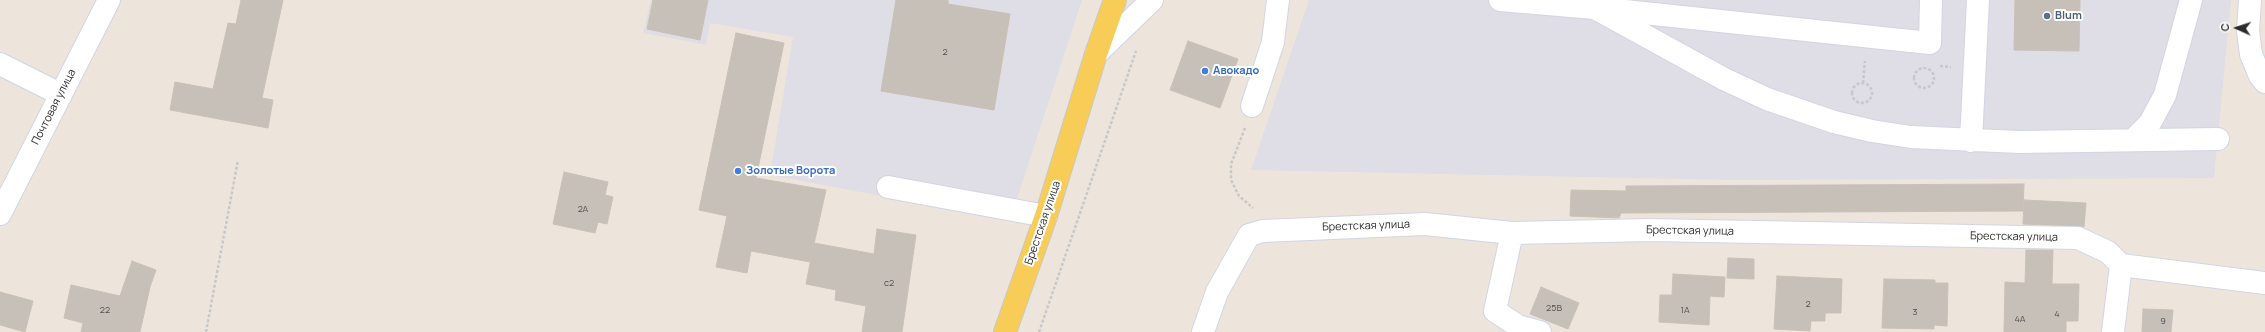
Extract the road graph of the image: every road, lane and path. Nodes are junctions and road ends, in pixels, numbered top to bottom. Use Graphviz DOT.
graph roads {
  1 [pos="109,0"];
  2 [pos="1115,0"];
  3 [pos="1152,0"];
  4 [pos="1278,0"];
  5 [pos="1500,0"];
  6 [pos="1931,0"];
  7 [pos="1978,0"];
  8 [pos="2191,0"];
  9 [pos="2250,0"];
  10 [pos="1595,8"];
  11 [pos="1138,45"];
  12 [pos="1096,54"];
  13 [pos="1865,60"];
  14 [pos="0,64"];
  15 [pos="1915,74"];
  16 [pos="2265,82"];
  17 [pos="1863,83"];
  18 [pos="60,94"];
  19 [pos="1252,106"];
  20 [pos="2218,139"];
  21 [pos="2133,140"];
  22 [pos="1971,141"];
  23 [pos="238,160"];
  24 [pos="888,188"];
  25 [pos="1258,209"];
  26 [pos="0,214"];
  27 [pos="1046,216"];
  28 [pos="1512,233"];
  29 [pos="2121,265"];
  30 [pos="2265,283"];
  31 [pos="206,332"];
  32 [pos="1005,332"];
  33 [pos="1039,332"];
  34 [pos="1203,332"];
  35 [pos="1540,332"];
  36 [pos="2113,332"];
  1 -- 18 [label="street, Почтовая улица"];
  2 -- 12 [label="main road, Брестская улица"];
  3 -- 12 [label="street"];
  4 -- 19 [label="street"];
  5 -- 10 [label="street"];
  6 -- 10 [label="street"];
  7 -- 22 [label="street"];
  8 -- 21 [label="street"];
  9 -- 16 [label="street"];
  10 -- 22 [label="street"];
  11 -- 33 [label="path"];
  12 -- 27 [label="main road, Брестская улица"];
  13 -- 17 [label="path"];
  14 -- 18 [label="street"];
  15 -- 15 [label="path"];
  17 -- 17 [label="path"];
  18 -- 26 [label="street, Почтовая улица"];
  19 -- 25 [label="path"];
  20 -- 21 [label="street"];
  21 -- 22 [label="street"];
  23 -- 31 [label="path"];
  24 -- 27 [label="street"];
  27 -- 32 [label="main road, Брестская улица"];
  28 -- 29 [label="street, Брестская улица"];
  28 -- 34 [label="street, Брестская улица"];
  28 -- 35 [label="street"];
  29 -- 30 [label="street"];
  29 -- 36 [label="street"];
}
